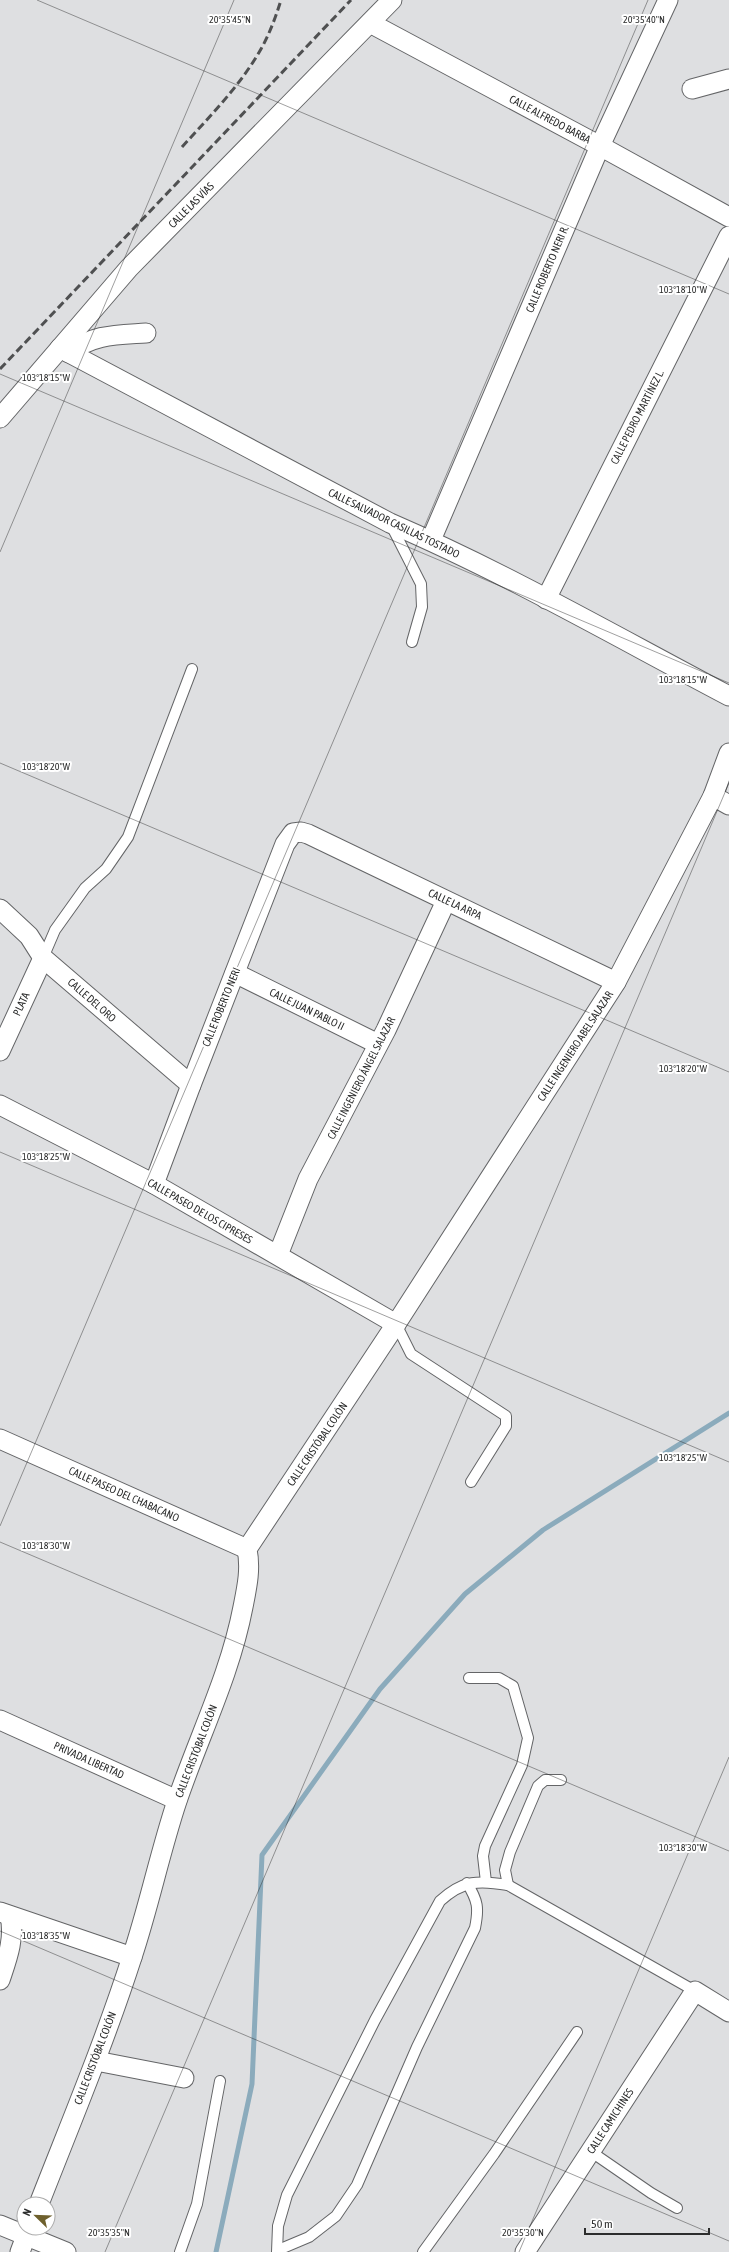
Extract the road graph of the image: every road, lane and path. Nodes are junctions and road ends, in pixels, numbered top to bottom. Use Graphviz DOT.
graph roads {
  1 [pos="392,0"];
  2 [pos="668,0"];
  3 [pos="370,24"];
  4 [pos="729,79"];
  5 [pos="692,89"];
  6 [pos="600,146"];
  7 [pos="729,217"];
  8 [pos="729,236"];
  9 [pos="146,333"];
  10 [pos="64,351"];
  11 [pos="0,418"];
  12 [pos="390,523"];
  13 [pos="431,540"];
  14 [pos="546,599"];
  15 [pos="412,642"];
  16 [pos="192,669"];
  17 [pos="729,696"];
  18 [pos="729,753"];
  19 [pos="713,796"];
  20 [pos="729,805"];
  21 [pos="293,833"];
  22 [pos="446,901"];
  23 [pos="0,909"];
  24 [pos="43,958"];
  25 [pos="235,973"];
  26 [pos="616,982"];
  27 [pos="378,1044"];
  28 [pos="0,1051"];
  29 [pos="191,1085"];
  30 [pos="0,1106"];
  31 [pos="154,1184"];
  32 [pos="278,1255"];
  33 [pos="396,1324"];
  34 [pos="0,1439"];
  35 [pos="471,1482"];
  36 [pos="247,1549"];
  37 [pos="469,1678"];
  38 [pos="0,1720"];
  39 [pos="560,1780"];
  40 [pos="177,1800"];
  41 [pos="486,1882"];
  42 [pos="467,1883"];
  43 [pos="508,1885"];
  44 [pos="5,1914"];
  45 [pos="132,1957"];
  46 [pos="0,1980"];
  47 [pos="694,1991"];
  48 [pos="729,2012"];
  49 [pos="577,2032"];
  50 [pos="96,2061"];
  51 [pos="184,2078"];
  52 [pos="220,2081"];
  53 [pos="590,2150"];
  54 [pos="42,2196"];
  55 [pos="677,2208"];
  56 [pos="0,2225"];
  57 [pos="25,2238"];
  58 [pos="278,2251"];
  59 [pos="66,2252"];
  60 [pos="180,2252"];
  61 [pos="422,2252"];
  62 [pos="525,2252"];
  1 -- 3 [label="street, CALLE LAS VÍAS"];
  2 -- 6 [label="street, CALLE ROBERTO NERI R."];
  3 -- 6 [label="street, CALLE ALFREDO BARBA"];
  3 -- 10 [label="street, CALLE LAS VÍAS"];
  4 -- 5 [label="street"];
  6 -- 7 [label="street, CALLE ALFREDO BARBA"];
  6 -- 13 [label="street, CALLE ROBERTO NERI R."];
  8 -- 14 [label="street, CALLE PEDRO MARTÍNEZ L."];
  9 -- 10 [label="street"];
  10 -- 11 [label="street, CALLE LAS VÍAS"];
  10 -- 12 [label="street, CALLE SALVADOR CASILLAS TOSTADO"];
  12 -- 13 [label="street, CALLE SALVADOR CASILLAS TOSTADO"];
  12 -- 15 [label="lane"];
  13 -- 14 [label="street, CALLE SALVADOR CASILLAS TOSTADO"];
  14 -- 17 [label="street, CALLE SALVADOR CASILLAS TOSTADO"];
  16 -- 24 [label="lane"];
  18 -- 19 [label="street, CALLE INGENIERO ABEL SALAZAR"];
  19 -- 20 [label="street"];
  19 -- 26 [label="street, CALLE INGENIERO ABEL SALAZAR"];
  21 -- 22 [label="street, CALLE LA ARPA"];
  21 -- 25 [label="street, CALLE ROBERTO NERI"];
  22 -- 26 [label="street, CALLE LA ARPA"];
  22 -- 27 [label="street, CALLE INGENIERO ÁNGEL SALAZAR"];
  23 -- 24 [label="street, CALLE DEL ORO"];
  24 -- 28 [label="street, PLATA"];
  24 -- 29 [label="street, CALLE DEL ORO"];
  25 -- 27 [label="street, CALLE JUAN PABLO II"];
  25 -- 29 [label="street, CALLE ROBERTO NERI"];
  26 -- 33 [label="street, CALLE INGENIERO ABEL SALAZAR"];
  27 -- 32 [label="street, CALLE INGENIERO ÁNGEL SALAZAR"];
  29 -- 31 [label="street, CALLE ROBERTO NERI"];
  30 -- 31 [label="street, CALLE PASEO DE LOS CIPRESES"];
  31 -- 32 [label="street, CALLE PASEO DE LOS CIPRESES"];
  32 -- 33 [label="street, CALLE PASEO DE LOS CIPRESES"];
  33 -- 35 [label="lane"];
  33 -- 36 [label="street, CALLE CRISTÓBAL COLÓN"];
  34 -- 36 [label="street, CALLE PASEO DEL CHABACANO"];
  36 -- 40 [label="street, CALLE CRISTÓBAL COLÓN"];
  37 -- 41 [label="lane"];
  38 -- 40 [label="street, PRIVADA LIBERTAD"];
  39 -- 43 [label="lane"];
  40 -- 45 [label="street, CALLE CRISTÓBAL COLÓN"];
  41 -- 42 [label="lane"];
  41 -- 43 [label="lane"];
  42 -- 58 [label="lane"];
  42 -- 58 [label="lane"];
  43 -- 47 [label="lane"];
  44 -- 45 [label="street"];
  44 -- 46 [label="street"];
  45 -- 50 [label="street, CALLE CRISTÓBAL COLÓN"];
  47 -- 48 [label="street"];
  47 -- 53 [label="street, CALLE CAMICHINES"];
  49 -- 61 [label="lane"];
  50 -- 51 [label="street"];
  50 -- 54 [label="street, CALLE CRISTÓBAL COLÓN"];
  52 -- 60 [label="lane"];
  53 -- 55 [label="lane"];
  53 -- 62 [label="street, CALLE CAMICHINES"];
  56 -- 57 [label="street"];
  57 -- 59 [label="street"];
}
